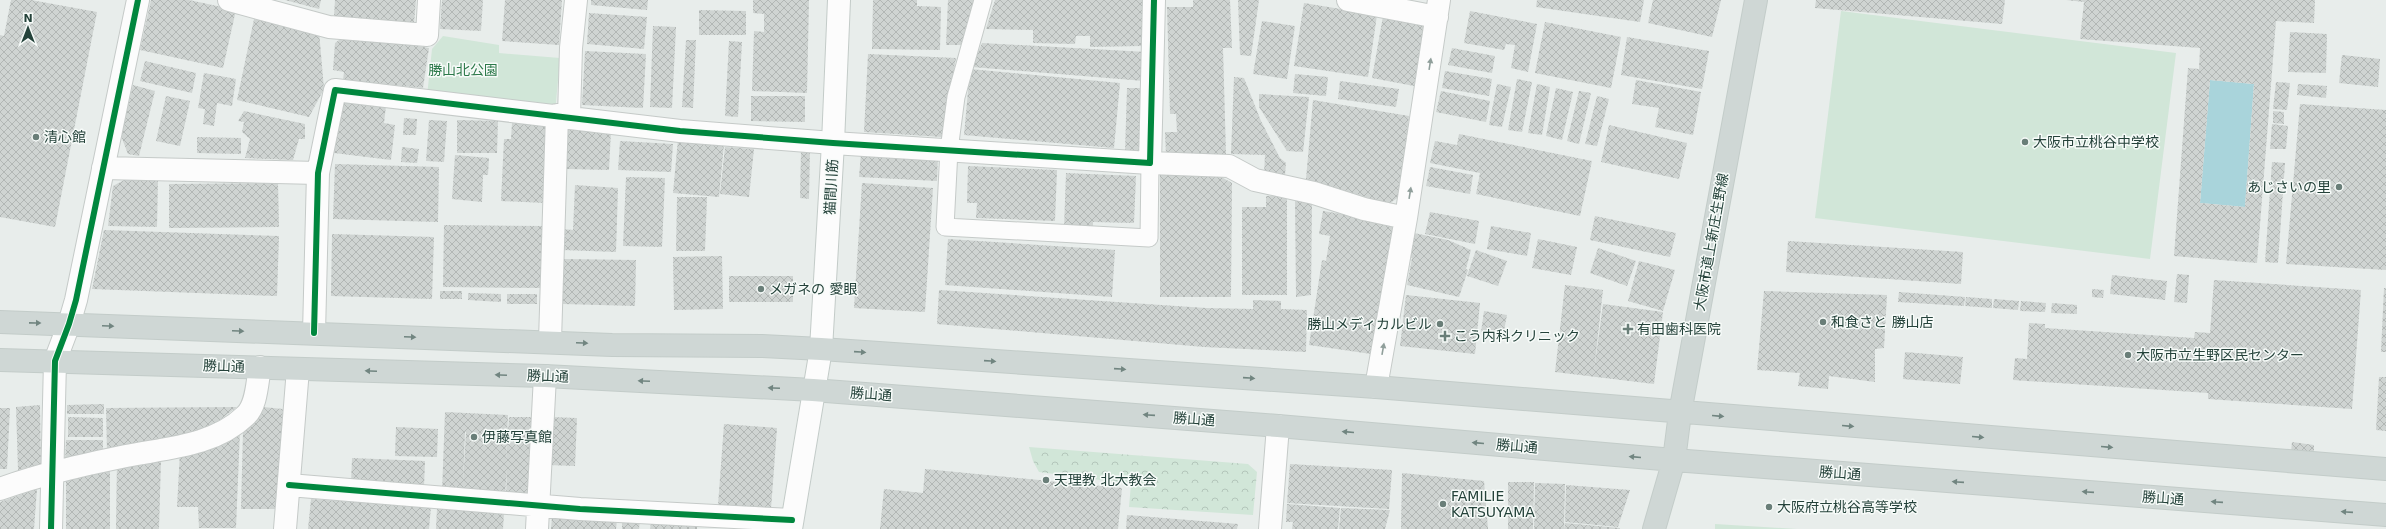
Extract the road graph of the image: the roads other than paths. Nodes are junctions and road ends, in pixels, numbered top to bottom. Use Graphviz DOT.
graph roads {
  1 [pos="138,0"];
  2 [pos="229,0"];
  3 [pos="429,0"];
  4 [pos="576,0"];
  5 [pos="839,0"];
  6 [pos="983,0"];
  7 [pos="1154,0"];
  8 [pos="1348,0"];
  9 [pos="1756,0"];
  10 [pos="1438,8"];
  11 [pos="563,116"];
  12 [pos="833,143"];
  13 [pos="949,150"];
  14 [pos="1150,163"];
  15 [pos="103,168"];
  16 [pos="318,173"];
  17 [pos="1406,218"];
  18 [pos="0,322"];
  19 [pos="69,324"];
  20 [pos="314,333"];
  21 [pos="550,341"];
  22 [pos="821,349"];
  23 [pos="0,360"];
  24 [pos="55,361"];
  25 [pos="260,368"];
  26 [pos="298,369"];
  27 [pos="545,376"];
  28 [pos="1376,387"];
  29 [pos="813,390"];
  30 [pos="1680,413"];
  31 [pos="1278,426"];
  32 [pos="1674,460"];
  33 [pos="2386,469"];
  34 [pos="52,472"];
  35 [pos="289,485"];
  36 [pos="0,489"];
  37 [pos="538,505"];
  38 [pos="2386,515"];
  39 [pos="792,524"];
  40 [pos="51,529"];
  41 [pos="285,529"];
  42 [pos="537,529"];
  43 [pos="1270,529"];
  44 [pos="1654,529"];
  1 -- 15 [label="street"];
  2 -- 3 [label="street"];
  4 -- 11 [label="street"];
  5 -- 12 [label="street, 猫間川筋"];
  6 -- 13 [label="lane"];
  7 -- 14 [label="street"];
  8 -- 10 [label="street"];
  9 -- 30 [label="main road, 大阪市道上新庄生野線"];
  17 -- 10 [label="street, one-way"];
  11 -- 12 [label="street"];
  11 -- 16 [label="street"];
  11 -- 21 [label="street"];
  12 -- 13 [label="street"];
  12 -- 22 [label="street, 猫間川筋"];
  13 -- 14 [label="street"];
  13 -- 14 [label="lane"];
  14 -- 17 [label="street"];
  15 -- 16 [label="street"];
  15 -- 19 [label="street"];
  16 -- 20 [label="street"];
  28 -- 17 [label="street, one-way"];
  18 -- 19 [label="main road, one-way"];
  19 -- 20 [label="main road, one-way"];
  19 -- 24 [label="street"];
  20 -- 21 [label="main road, one-way"];
  21 -- 22 [label="main road, one-way"];
  22 -- 28 [label="main road, one-way"];
  22 -- 29 [label="street, 猫間川筋"];
  23 -- 24 [label="main road, 勝山通"];
  24 -- 25 [label="main road, 勝山通"];
  24 -- 34 [label="street"];
  25 -- 26 [label="main road, 勝山通"];
  25 -- 34 [label="street"];
  27 -- 26 [label="main road, 勝山通, one-way"];
  26 -- 35 [label="street"];
  29 -- 27 [label="main road, 勝山通, one-way"];
  27 -- 37 [label="street"];
  28 -- 30 [label="main road"];
  31 -- 29 [label="main road, 勝山通, one-way"];
  29 -- 39 [label="street"];
  30 -- 32 [label="main road, 大阪市道上新庄生野線"];
  30 -- 33 [label="main road, one-way"];
  32 -- 31 [label="main road, 勝山通, one-way"];
  31 -- 43 [label="street"];
  38 -- 32 [label="main road, 勝山通, one-way"];
  32 -- 44 [label="main road, 大阪市道上新庄生野線"];
  34 -- 36 [label="street"];
  34 -- 40 [label="street"];
  35 -- 37 [label="street"];
  35 -- 41 [label="street"];
  37 -- 39 [label="street"];
  37 -- 42 [label="street"];
}
